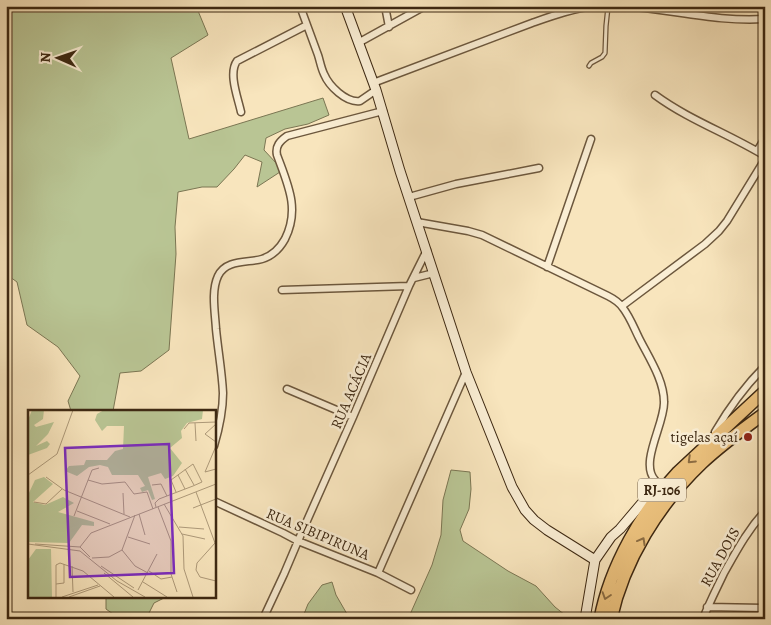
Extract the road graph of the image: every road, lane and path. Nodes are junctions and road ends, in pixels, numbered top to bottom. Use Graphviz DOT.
graph roads {
  1 [pos="300,6"];
  2 [pos="345,6"];
  3 [pos="384,6"];
  4 [pos="425,6"];
  5 [pos="608,6"];
  6 [pos="765,19"];
  7 [pos="308,25"];
  8 [pos="389,27"];
  9 [pos="358,43"];
  10 [pos="589,66"];
  11 [pos="375,86"];
  12 [pos="655,95"];
  13 [pos="383,111"];
  14 [pos="241,112"];
  15 [pos="765,138"];
  16 [pos="592,139"];
  17 [pos="757,151"];
  18 [pos="765,158"];
  19 [pos="539,168"];
  20 [pos="409,197"];
  21 [pos="417,222"];
  22 [pos="427,250"];
  23 [pos="547,267"];
  24 [pos="434,273"];
  25 [pos="414,278"];
  26 [pos="409,286"];
  27 [pos="282,290"];
  28 [pos="622,306"];
  29 [pos="765,366"];
  30 [pos="466,372"];
  31 [pos="287,389"];
  32 [pos="765,390"];
  33 [pos="765,414"];
  34 [pos="354,417"];
  35 [pos="215,441"];
  36 [pos="710,442"];
  37 [pos="665,487"];
  38 [pos="657,497"];
  39 [pos="215,502"];
  40 [pos="765,511"];
  41 [pos="298,541"];
  42 [pos="595,560"];
  43 [pos="378,573"];
  44 [pos="411,590"];
  45 [pos="707,607"];
  46 [pos="765,608"];
  47 [pos="263,619"];
  48 [pos="585,619"];
  49 [pos="600,619"];
  50 [pos="611,619"];
  51 [pos="703,619"];
  1 -- 7 [label="street"];
  2 -- 9 [label="main road"];
  3 -- 8 [label="street"];
  4 -- 8 [label="street"];
  5 -- 6 [label="street"];
  5 -- 10 [label="lane"];
  5 -- 11 [label="street"];
  7 -- 11 [label="street"];
  7 -- 14 [label="street"];
  8 -- 9 [label="street"];
  9 -- 11 [label="main road"];
  11 -- 13 [label="main road"];
  12 -- 17 [label="street"];
  13 -- 20 [label="main road"];
  13 -- 35 [label="street"];
  15 -- 17 [label="street"];
  16 -- 23 [label="street"];
  17 -- 18 [label="street"];
  18 -- 28 [label="street"];
  19 -- 20 [label="street"];
  20 -- 21 [label="main road"];
  21 -- 22 [label="main road"];
  21 -- 23 [label="street"];
  22 -- 24 [label="main road"];
  22 -- 25 [label="street, RUA ACÁCIA"];
  23 -- 28 [label="street"];
  24 -- 25 [label="street"];
  24 -- 30 [label="main road"];
  25 -- 26 [label="street, RUA ACÁCIA"];
  26 -- 27 [label="street"];
  26 -- 34 [label="street, RUA ACÁCIA"];
  28 -- 37 [label="street"];
  29 -- 36 [label="street"];
  30 -- 42 [label="main road"];
  30 -- 43 [label="street"];
  31 -- 34 [label="street"];
  32 -- 36 [label="highway, RJ-106"];
  50 -- 33 [label="highway, RJ-106, one-way"];
  34 -- 41 [label="street, RUA ACÁCIA"];
  36 -- 37 [label="highway, RJ-106, one-way"];
  37 -- 38 [label="highway, RJ-106"];
  38 -- 42 [label="main road"];
  38 -- 49 [label="highway, RJ-106, one-way"];
  39 -- 41 [label="street, RUA SIBIPIRUNA"];
  40 -- 45 [label="street, RUA DOIS"];
  41 -- 43 [label="street, RUA SIBIPIRUNA"];
  41 -- 47 [label="street, RUA ACÁCIA"];
  42 -- 48 [label="main road"];
  43 -- 44 [label="street, RUA SIBIPIRUNA"];
  45 -- 46 [label="street"];
  45 -- 51 [label="street, RUA DOIS"];
}
